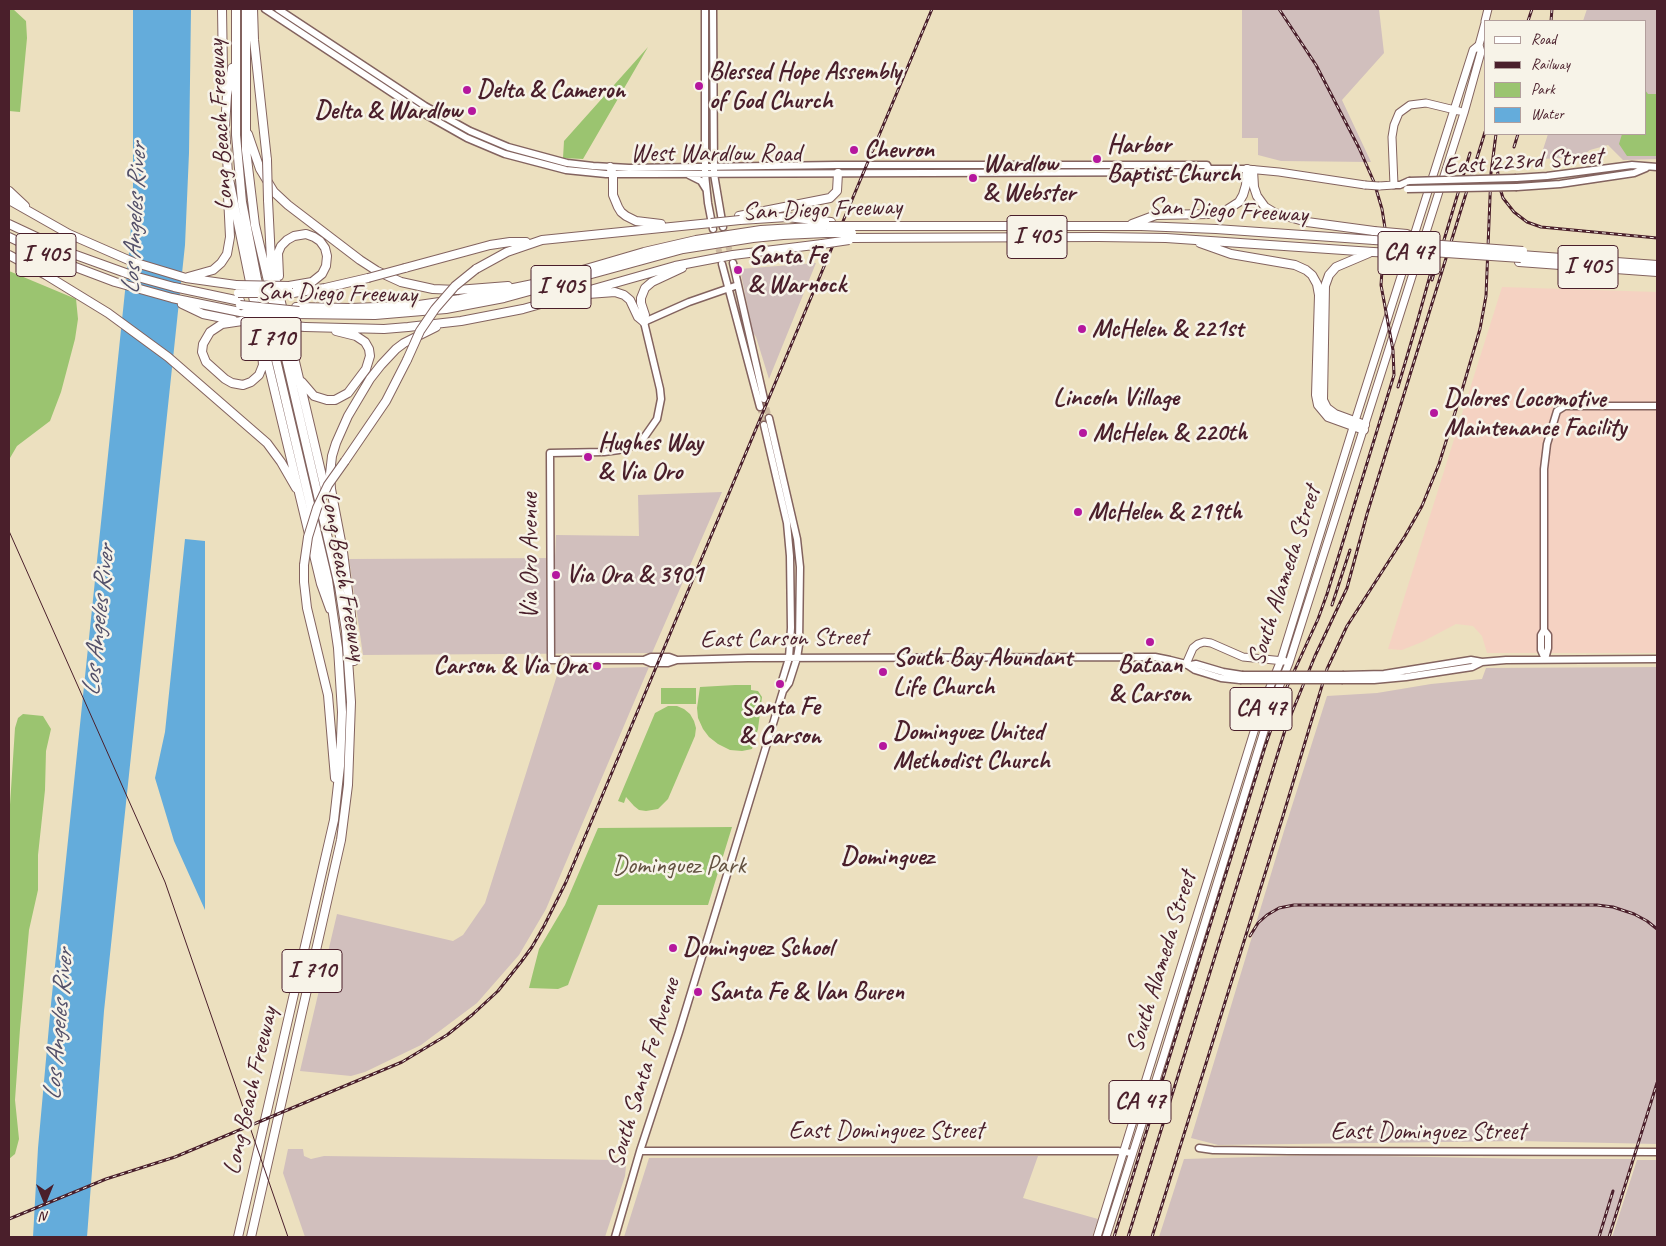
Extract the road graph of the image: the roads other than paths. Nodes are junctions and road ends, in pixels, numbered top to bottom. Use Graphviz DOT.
graph roads {
  1 [pos="222,9"];
  2 [pos="236,9"];
  3 [pos="246,9"];
  4 [pos="254,9"];
  5 [pos="265,9"];
  6 [pos="278,9"];
  7 [pos="705,9"];
  8 [pos="713,9"];
  9 [pos="1484,26"];
  10 [pos="1479,45"];
  11 [pos="236,49"];
  12 [pos="227,95"];
  13 [pos="1455,110"];
  14 [pos="1464,113"];
  15 [pos="246,130"];
  16 [pos="706,166"];
  17 [pos="714,166"];
  18 [pos="1648,167"];
  19 [pos="1657,167"];
  20 [pos="1210,169"];
  21 [pos="1250,169"];
  22 [pos="611,171"];
  23 [pos="838,173"];
  24 [pos="228,174"];
  25 [pos="688,174"];
  26 [pos="705,174"];
  27 [pos="714,174"];
  28 [pos="1397,185"];
  29 [pos="9,191"];
  30 [pos="707,192"];
  31 [pos="9,200"];
  32 [pos="34,214"];
  33 [pos="9,218"];
  34 [pos="739,218"];
  35 [pos="9,224"];
  36 [pos="686,225"];
  37 [pos="712,226"];
  38 [pos="1128,226"];
  39 [pos="1141,226"];
  40 [pos="723,227"];
  41 [pos="9,230"];
  42 [pos="827,232"];
  43 [pos="852,232"];
  44 [pos="31,236"];
  45 [pos="9,237"];
  46 [pos="1179,239"];
  47 [pos="1191,239"];
  48 [pos="533,242"];
  49 [pos="1430,245"];
  50 [pos="1373,246"];
  51 [pos="9,255"];
  52 [pos="1521,257"];
  53 [pos="1657,260"];
  54 [pos="693,262"];
  55 [pos="733,263"];
  56 [pos="83,264"];
  57 [pos="722,264"];
  58 [pos="1657,266"];
  59 [pos="1657,272"];
  60 [pos="186,278"];
  61 [pos="538,282"];
  62 [pos="738,285"];
  63 [pos="729,288"];
  64 [pos="291,289"];
  65 [pos="573,295"];
  66 [pos="172,298"];
  67 [pos="280,298"];
  68 [pos="205,300"];
  69 [pos="241,301"];
  70 [pos="296,312"];
  71 [pos="242,321"];
  72 [pos="644,322"];
  73 [pos="441,324"];
  74 [pos="259,326"];
  75 [pos="305,326"];
  76 [pos="298,376"];
  77 [pos="764,399"];
  78 [pos="1657,406"];
  79 [pos="760,407"];
  80 [pos="768,418"];
  81 [pos="1354,424"];
  82 [pos="764,425"];
  83 [pos="1364,427"];
  84 [pos="299,491"];
  85 [pos="344,563"];
  86 [pos="336,626"];
  87 [pos="788,658"];
  88 [pos="797,658"];
  89 [pos="1545,659"];
  90 [pos="1657,659"];
  91 [pos="551,660"];
  92 [pos="1281,660"];
  93 [pos="1290,663"];
  94 [pos="1188,665"];
  95 [pos="783,691"];
  96 [pos="351,702"];
  97 [pos="337,802"];
  98 [pos="1199,1148"];
  99 [pos="640,1151"];
  100 [pos="1124,1151"];
  101 [pos="1657,1152"];
  102 [pos="1132,1154"];
  103 [pos="238,1237"];
  104 [pos="251,1237"];
  105 [pos="615,1237"];
  106 [pos="1097,1237"];
  107 [pos="1106,1237"];
  1 -- 12 [label="highway"];
  2 -- 11 [label="highway, Long Beach Freeway / I 710"];
  3 -- 15 [label="highway, Long Beach Freeway / I 710"];
  4 -- 67 [label="highway, bridge"];
  5 -- 22 [label="main road, West Wardlow Road"];
  6 -- 22 [label="main road, West Wardlow Road"];
  7 -- 16 [label="main road"];
  8 -- 17 [label="main road"];
  9 -- 10 [label="main road, South Alameda Street / CA 47"];
  10 -- 13 [label="main road, South Alameda Street / CA 47"];
  10 -- 14 [label="main road, South Alameda Street / CA 47"];
  11 -- 12 [label="highway"];
  11 -- 86 [label="highway, Long Beach Freeway / I 710"];
  12 -- 24 [label="highway"];
  13 -- 14 [label="main road"];
  13 -- 28 [label="main road"];
  13 -- 81 [label="main road, South Alameda Street / CA 47"];
  14 -- 83 [label="main road, South Alameda Street / CA 47"];
  15 -- 61 [label="highway"];
  15 -- 96 [label="highway, Long Beach Freeway / I 710"];
  16 -- 17 [label="main road, West Wardlow Road"];
  16 -- 22 [label="main road, West Wardlow Road"];
  16 -- 26 [label="main road"];
  17 -- 20 [label="main road, West Wardlow Road"];
  17 -- 27 [label="main road"];
  18 -- 19 [label="main road, East 223rd Street"];
  18 -- 28 [label="main road, East 223rd Street, bridge"];
  18 -- 28 [label="main road, East 223rd Street, bridge"];
  20 -- 21 [label="main road, East 223rd Street"];
  20 -- 23 [label="main road, West Wardlow Road"];
  21 -- 28 [label="main road, East 223rd Street, bridge"];
  21 -- 38 [label="highway"];
  21 -- 49 [label="highway, bridge"];
  22 -- 25 [label="main road, West Wardlow Road"];
  22 -- 36 [label="highway"];
  23 -- 27 [label="main road, West Wardlow Road"];
  23 -- 34 [label="highway"];
  24 -- 60 [label="highway"];
  24 -- 74 [label="highway"];
  25 -- 26 [label="main road, West Wardlow Road"];
  25 -- 30 [label="main road"];
  26 -- 27 [label="main road, West Wardlow Road"];
  26 -- 30 [label="main road"];
  27 -- 40 [label="main road"];
  29 -- 32 [label="highway"];
  30 -- 37 [label="main road"];
  31 -- 32 [label="highway"];
  32 -- 60 [label="highway"];
  33 -- 44 [label="highway"];
  34 -- 37 [label="highway, bridge"];
  34 -- 42 [label="highway"];
  35 -- 44 [label="highway, San Diego Freeway / I 405"];
  36 -- 37 [label="highway"];
  36 -- 48 [label="highway"];
  38 -- 39 [label="highway, San Diego Freeway / I 405"];
  38 -- 43 [label="highway, San Diego Freeway / I 405"];
  39 -- 43 [label="highway"];
  39 -- 50 [label="highway, San Diego Freeway / I 405"];
  41 -- 56 [label="highway"];
  42 -- 43 [label="highway, bridge"];
  42 -- 43 [label="highway, San Diego Freeway / I 405, bridge"];
  42 -- 54 [label="highway"];
  42 -- 61 [label="highway, San Diego Freeway / I 405"];
  42 -- 70 [label="highway, San Diego Freeway / I 405"];
  43 -- 46 [label="highway"];
  43 -- 46 [label="highway, San Diego Freeway / I 405"];
  44 -- 56 [label="highway, San Diego Freeway / I 405"];
  45 -- 56 [label="highway, San Diego Freeway / I 405"];
  46 -- 47 [label="highway, San Diego Freeway / I 405"];
  47 -- 50 [label="highway, San Diego Freeway / I 405"];
  47 -- 81 [label="highway"];
  48 -- 64 [label="highway, bridge"];
  48 -- 97 [label="highway, bridge"];
  49 -- 50 [label="highway, San Diego Freeway / I 405, bridge"];
  49 -- 52 [label="highway, San Diego Freeway / I 405, bridge"];
  50 -- 52 [label="highway, bridge"];
  50 -- 52 [label="highway, San Diego Freeway / I 405, bridge"];
  50 -- 81 [label="highway"];
  51 -- 84 [label="highway"];
  52 -- 53 [label="highway, San Diego Freeway / I 405"];
  52 -- 58 [label="highway"];
  52 -- 59 [label="highway, San Diego Freeway / I 405"];
  54 -- 65 [label="highway"];
  54 -- 72 [label="highway"];
  55 -- 62 [label="main road"];
  56 -- 66 [label="highway, San Diego Freeway / I 405"];
  56 -- 68 [label="highway, San Diego Freeway / I 405"];
  57 -- 63 [label="main road"];
  60 -- 69 [label="highway"];
  61 -- 70 [label="highway, San Diego Freeway / I 405"];
  62 -- 63 [label="main road"];
  62 -- 77 [label="main road"];
  63 -- 72 [label="main road"];
  63 -- 79 [label="main road"];
  64 -- 67 [label="highway"];
  64 -- 69 [label="highway, bridge"];
  65 -- 72 [label="highway"];
  65 -- 73 [label="highway"];
  66 -- 68 [label="highway, San Diego Freeway / I 405"];
  66 -- 71 [label="highway"];
  67 -- 76 [label="highway"];
  68 -- 69 [label="highway, San Diego Freeway / I 405"];
  68 -- 69 [label="highway, San Diego Freeway / I 405"];
  69 -- 70 [label="highway, San Diego Freeway / I 405, bridge"];
  69 -- 70 [label="highway, San Diego Freeway / I 405, bridge"];
  71 -- 74 [label="highway"];
  71 -- 75 [label="highway, bridge"];
  72 -- 91 [label="main road, Via Oro Avenue"];
  73 -- 75 [label="highway"];
  73 -- 85 [label="highway"];
  74 -- 84 [label="highway"];
  75 -- 76 [label="highway"];
  76 -- 85 [label="highway"];
  78 -- 89 [label="main road"];
  80 -- 88 [label="main road, South Santa Fe Avenue"];
  81 -- 83 [label="highway"];
  81 -- 92 [label="main road, South Alameda Street / CA 47"];
  82 -- 87 [label="main road, South Santa Fe Avenue"];
  83 -- 93 [label="main road, South Alameda Street / CA 47"];
  84 -- 86 [label="highway"];
  85 -- 96 [label="highway"];
  86 -- 97 [label="highway, Long Beach Freeway / I 710"];
  87 -- 88 [label="main road, East Carson Street"];
  87 -- 91 [label="main road, East Carson Street"];
  87 -- 95 [label="main road, South Santa Fe Avenue"];
  88 -- 94 [label="main road, East Carson Street"];
  88 -- 95 [label="main road, South Santa Fe Avenue"];
  89 -- 90 [label="main road, East Carson Street"];
  89 -- 94 [label="main road, East Carson Street, bridge"];
  92 -- 93 [label="main road"];
  92 -- 94 [label="main road"];
  92 -- 100 [label="main road, South Alameda Street / CA 47"];
  93 -- 102 [label="main road, South Alameda Street / CA 47"];
  95 -- 99 [label="main road, South Santa Fe Avenue"];
  96 -- 104 [label="highway, Long Beach Freeway / I 710"];
  97 -- 103 [label="highway, Long Beach Freeway / I 710"];
  98 -- 101 [label="main road, East Dominguez Street"];
  99 -- 100 [label="main road, East Dominguez Street"];
  99 -- 105 [label="main road, South Santa Fe Avenue"];
  100 -- 102 [label="main road, East Dominguez Street"];
  100 -- 106 [label="main road, South Alameda Street / CA 47"];
  102 -- 107 [label="main road, South Alameda Street / CA 47"];
}
